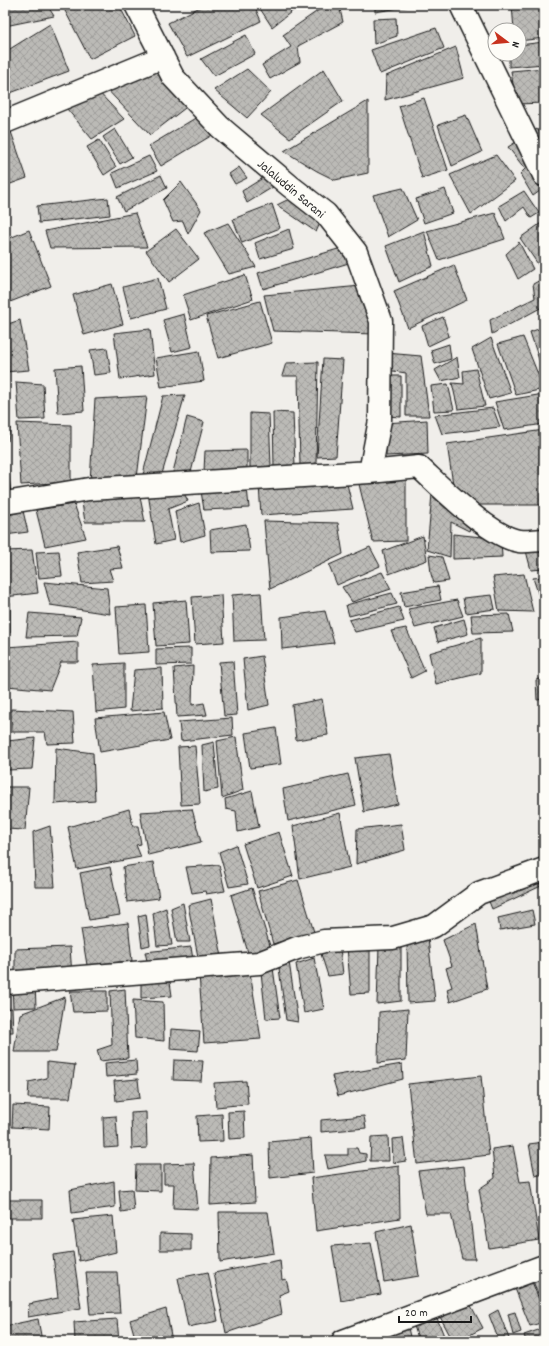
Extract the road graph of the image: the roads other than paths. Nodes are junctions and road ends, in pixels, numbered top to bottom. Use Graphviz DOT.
graph roads {
  1 [pos="136,5"];
  2 [pos="461,5"];
  3 [pos="163,57"];
  4 [pos="5,122"];
  5 [pos="544,175"];
  6 [pos="370,472"];
  7 [pos="5,503"];
  8 [pos="544,540"];
  9 [pos="544,870"];
  10 [pos="5,983"];
  11 [pos="544,1266"];
  12 [pos="343,1341"];
  1 -- 3 [label="street, Jalaluddin Sarani"];
  2 -- 5 [label="street"];
  3 -- 4 [label="street"];
  3 -- 6 [label="street, Jalaluddin Sarani"];
  6 -- 7 [label="street"];
  6 -- 8 [label="street"];
  9 -- 10 [label="street"];
  11 -- 12 [label="street"];
}
